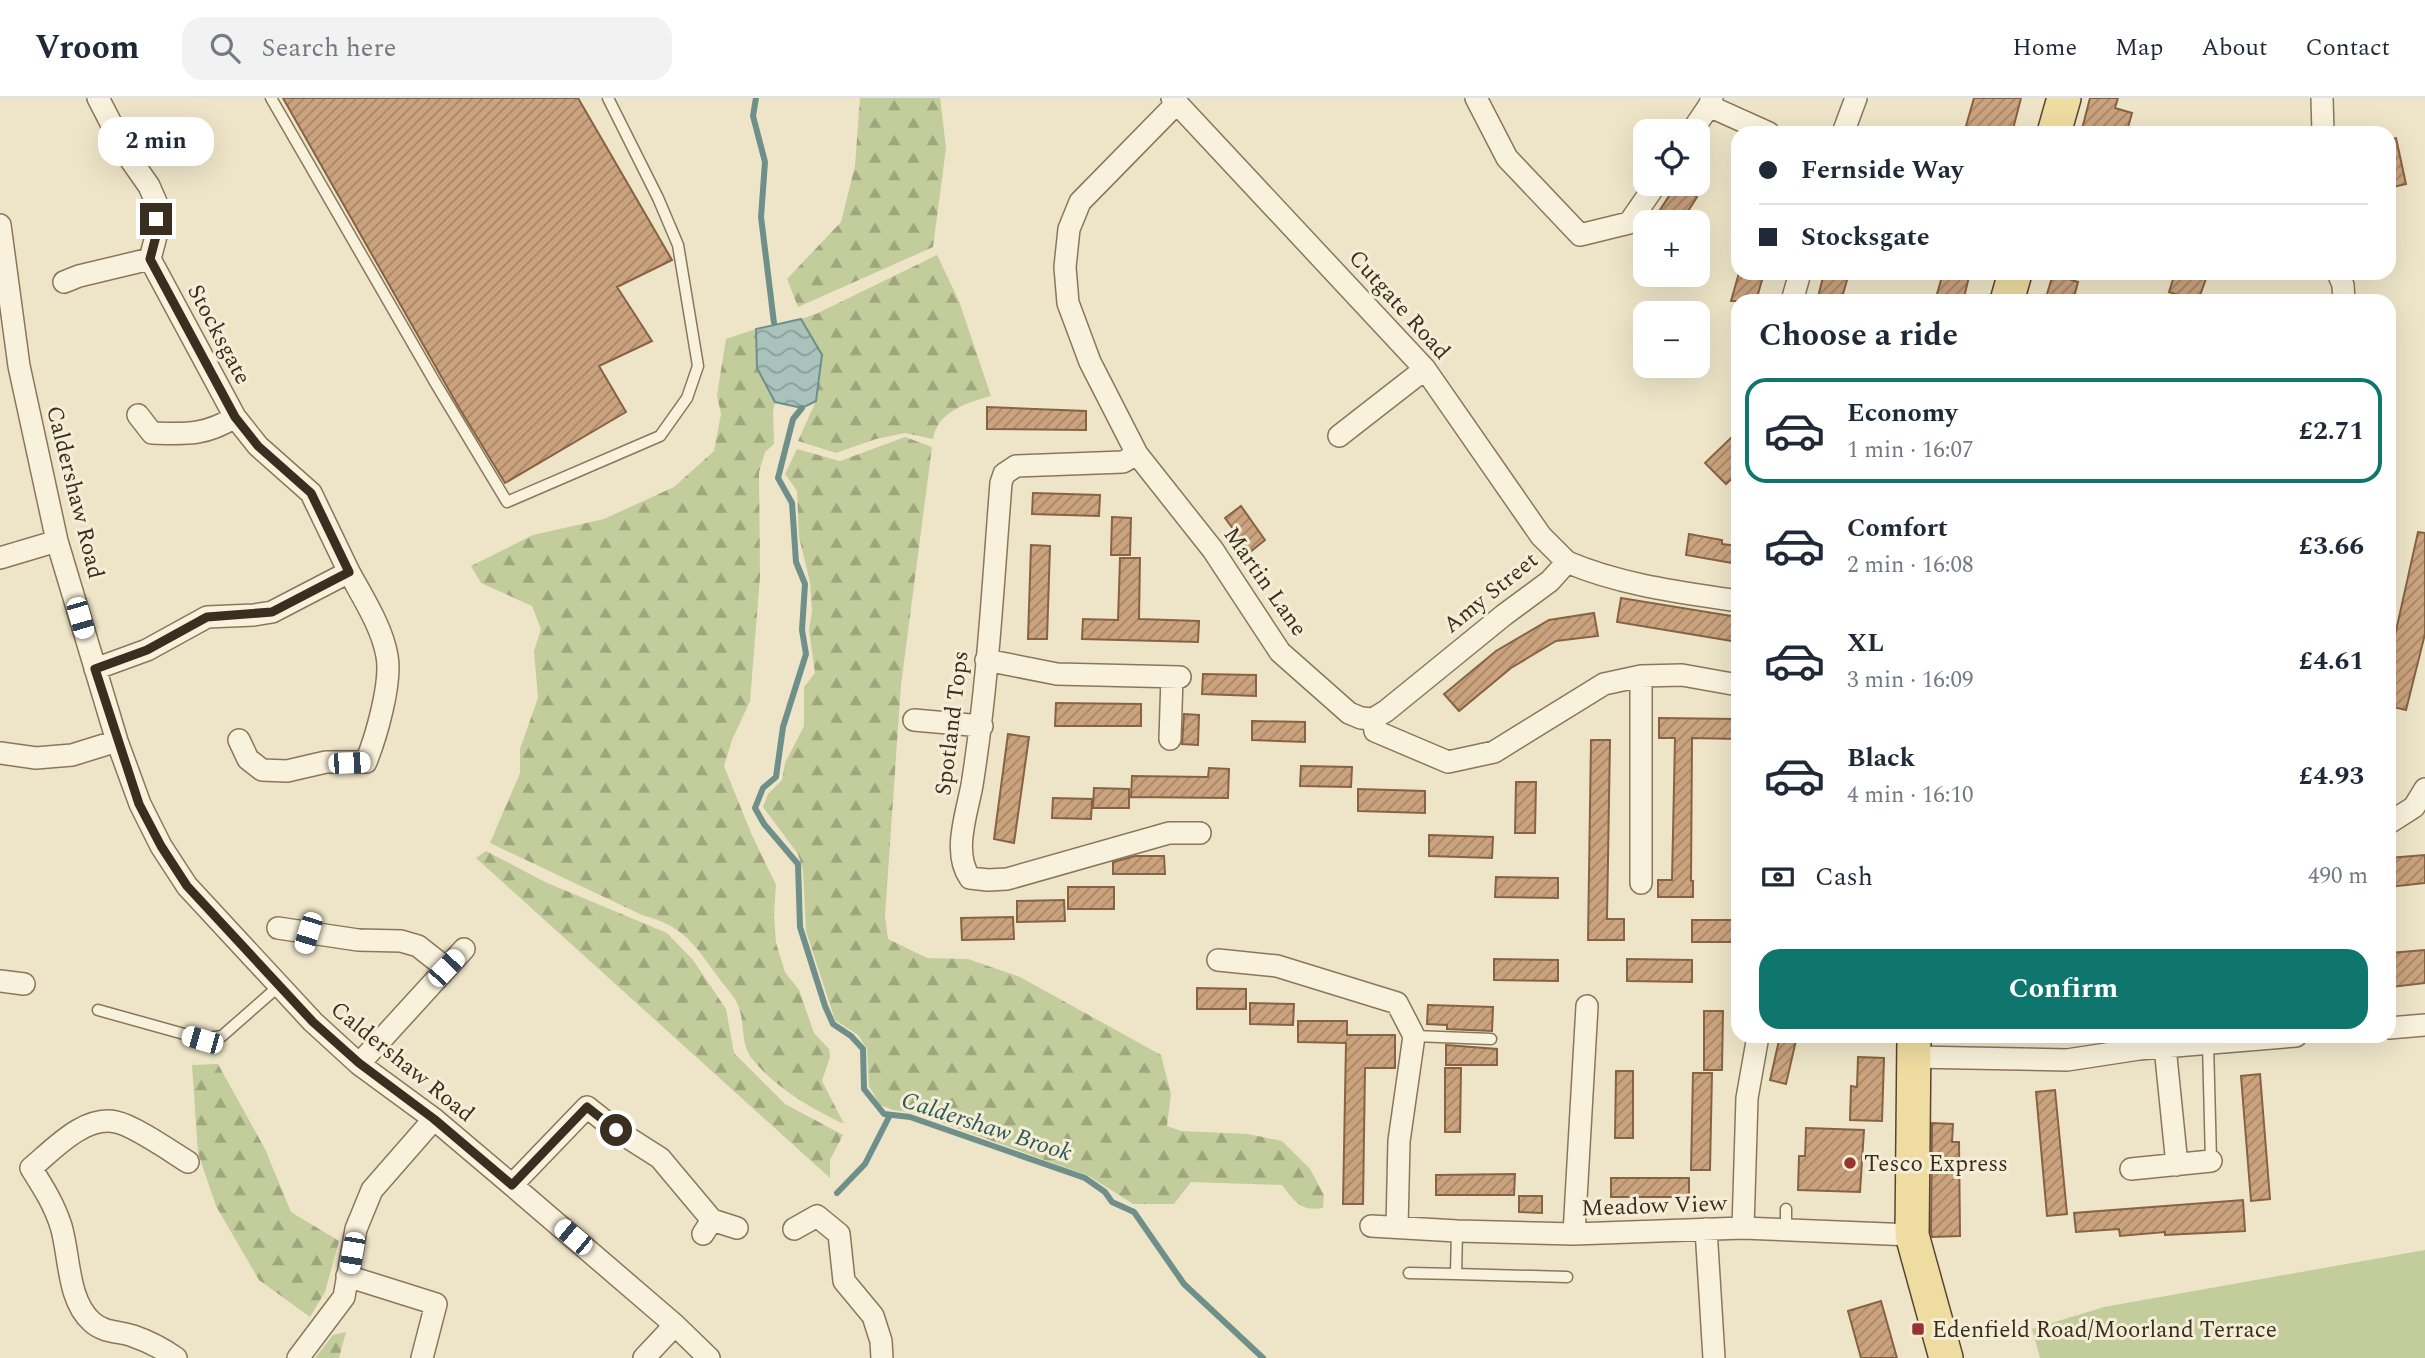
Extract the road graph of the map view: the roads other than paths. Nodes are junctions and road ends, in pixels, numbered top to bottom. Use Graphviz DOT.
graph roads {
  1 [pos="98,98"];
  2 [pos="271,98"];
  3 [pos="608,98"];
  4 [pos="1476,98"];
  5 [pos="1856,98"];
  6 [pos="2064,98"];
  7 [pos="2322,98"];
  8 [pos="1175,101"];
  9 [pos="1710,102"];
  10 [pos="1699,119"];
  11 [pos="1756,126"];
  12 [pos="1846,126"];
  13 [pos="2056,126"];
  14 [pos="2323,126"];
  15 [pos="1648,196"];
  16 [pos="0,225"];
  17 [pos="150,259"];
  18 [pos="64,282"];
  19 [pos="1425,369"];
  20 [pos="138,415"];
  21 [pos="235,417"];
  22 [pos="1339,436"];
  23 [pos="1137,454"];
  24 [pos="57,541"];
  25 [pos="0,558"];
  26 [pos="1567,562"];
  27 [pos="349,572"];
  28 [pos="1731,600"];
  29 [pos="986,660"];
  30 [pos="95,669"];
  31 [pos="1641,676"];
  32 [pos="1731,684"];
  33 [pos="1373,719"];
  34 [pos="914,720"];
  35 [pos="982,726"];
  36 [pos="1170,739"];
  37 [pos="239,740"];
  38 [pos="117,741"];
  39 [pos="0,752"];
  40 [pos="2425,789"];
  41 [pos="2396,819"];
  42 [pos="1200,833"];
  43 [pos="1641,883"];
  44 [pos="278,928"];
  45 [pos="464,949"];
  46 [pos="1218,960"];
  47 [pos="446,968"];
  48 [pos="0,981"];
  49 [pos="24,984"];
  50 [pos="279,986"];
  51 [pos="1587,1006"];
  52 [pos="98,1010"];
  53 [pos="2425,1025"];
  54 [pos="2396,1027"];
  55 [pos="1413,1036"];
  56 [pos="1491,1039"];
  57 [pos="1757,1043"];
  58 [pos="2139,1043"];
  59 [pos="2208,1043"];
  60 [pos="1914,1046"];
  61 [pos="2165,1047"];
  62 [pos="359,1063"];
  63 [pos="434,1119"];
  64 [pos="2211,1161"];
  65 [pos="188,1162"];
  66 [pos="2177,1165"];
  67 [pos="2131,1169"];
  68 [pos="512,1185"];
  69 [pos="1371,1226"];
  70 [pos="1396,1227"];
  71 [pos="737,1228"];
  72 [pos="1743,1228"];
  73 [pos="794,1229"];
  74 [pos="1706,1229"];
  75 [pos="1457,1231"];
  76 [pos="1574,1234"];
  77 [pos="1912,1235"];
  78 [pos="1409,1273"];
  79 [pos="1456,1274"];
  80 [pos="348,1276"];
  81 [pos="1567,1277"];
  82 [pos="675,1325"];
  83 [pos="176,1358"];
  84 [pos="298,1358"];
  85 [pos="422,1358"];
  86 [pos="644,1358"];
  87 [pos="709,1358"];
  88 [pos="882,1358"];
  89 [pos="1714,1358"];
  90 [pos="1946,1358"];
  1 -- 17 [label="street"];
  2 -- 3 [label="lane"];
  4 -- 15 [label="street"];
  5 -- 12 [label="street"];
  6 -- 13 [label="main road"];
  7 -- 14 [label="street"];
  8 -- 19 [label="street, Cutgate Road"];
  8 -- 23 [label="street, Martin Lane"];
  9 -- 10 [label="street"];
  9 -- 11 [label="street"];
  16 -- 24 [label="street, Caldershaw Road"];
  17 -- 18 [label="street"];
  17 -- 21 [label="street, Stocksgate"];
  19 -- 22 [label="street"];
  19 -- 26 [label="street, Cutgate Road"];
  20 -- 21 [label="street"];
  21 -- 27 [label="street, Stocksgate"];
  23 -- 29 [label="street, Spotland Tops"];
  23 -- 33 [label="street, Martin Lane"];
  24 -- 25 [label="street"];
  24 -- 30 [label="street, Caldershaw Road"];
  26 -- 28 [label="street, Amy Street"];
  26 -- 33 [label="street, Amy Street"];
  27 -- 30 [label="street"];
  27 -- 37 [label="street, Stocksgate"];
  29 -- 35 [label="street, Spotland Tops"];
  29 -- 36 [label="street"];
  30 -- 38 [label="street, Caldershaw Road"];
  31 -- 32 [label="street, Martin Lane"];
  31 -- 33 [label="street, Martin Lane"];
  31 -- 43 [label="street"];
  34 -- 35 [label="street"];
  35 -- 42 [label="street, Spotland Tops"];
  38 -- 39 [label="street"];
  38 -- 50 [label="street, Caldershaw Road"];
  40 -- 41 [label="street"];
  44 -- 47 [label="street"];
  45 -- 47 [label="street"];
  46 -- 55 [label="street"];
  47 -- 62 [label="street"];
  48 -- 49 [label="street"];
  50 -- 52 [label="lane"];
  50 -- 62 [label="street, Caldershaw Road"];
  51 -- 76 [label="street"];
  53 -- 54 [label="street"];
  55 -- 56 [label="lane"];
  55 -- 70 [label="street"];
  57 -- 72 [label="street"];
  58 -- 60 [label="street"];
  58 -- 61 [label="street"];
  59 -- 61 [label="street"];
  59 -- 64 [label="lane"];
  60 -- 77 [label="main road"];
  61 -- 66 [label="street"];
  62 -- 63 [label="street, Caldershaw Road"];
  63 -- 68 [label="street, Caldershaw Road"];
  63 -- 80 [label="street"];
  64 -- 66 [label="street"];
  65 -- 83 [label="street"];
  66 -- 67 [label="street"];
  68 -- 71 [label="street"];
  68 -- 82 [label="street, Caldershaw Road"];
  69 -- 70 [label="street, Meadow View"];
  70 -- 75 [label="street, Meadow View"];
  72 -- 74 [label="street, Meadow View"];
  72 -- 77 [label="street, Meadow View"];
  73 -- 88 [label="street"];
  74 -- 76 [label="street, Meadow View"];
  74 -- 89 [label="street"];
  75 -- 76 [label="street, Meadow View"];
  75 -- 79 [label="lane"];
  77 -- 90 [label="main road"];
  78 -- 79 [label="lane"];
  79 -- 81 [label="lane"];
  80 -- 84 [label="street"];
  80 -- 85 [label="street"];
  82 -- 86 [label="street"];
  82 -- 87 [label="street, Caldershaw Road"];
}
